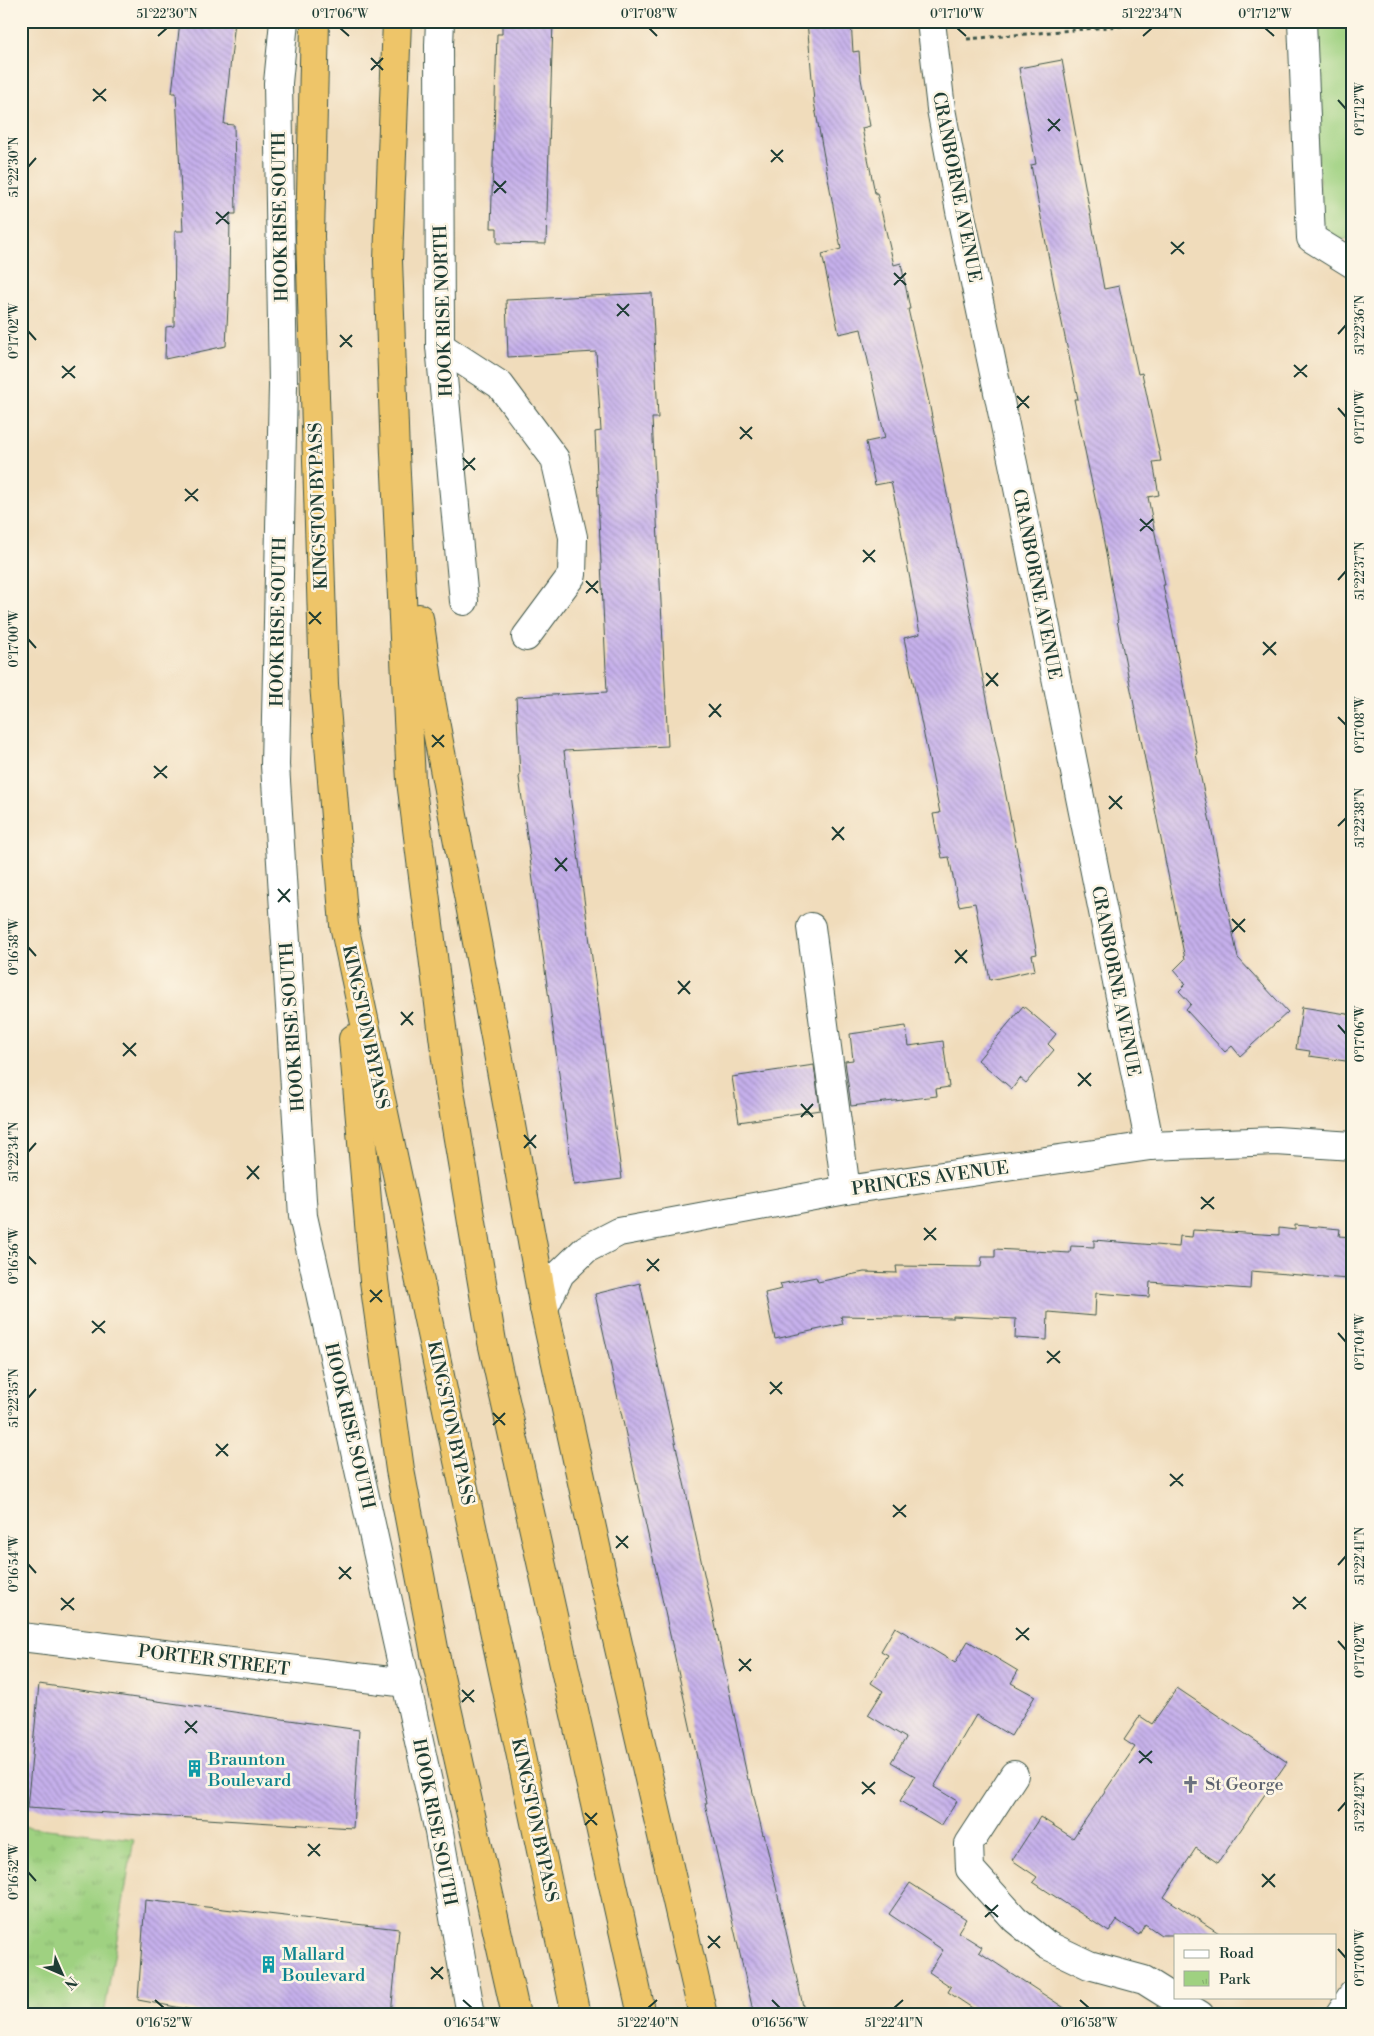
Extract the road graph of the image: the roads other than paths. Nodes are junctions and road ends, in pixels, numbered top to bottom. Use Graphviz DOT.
graph roads {
  1 [pos="284,21"];
  2 [pos="316,21"];
  3 [pos="397,21"];
  4 [pos="440,21"];
  5 [pos="1302,21"];
  6 [pos="931,31"];
  7 [pos="1353,264"];
  8 [pos="440,346"];
  9 [pos="395,454"];
  10 [pos="464,600"];
  11 [pos="526,637"];
  12 [pos="344,925"];
  13 [pos="811,927"];
  14 [pos="1150,1146"];
  15 [pos="1353,1146"];
  16 [pos="846,1190"];
  17 [pos="544,1308"];
  18 [pos="21,1637"];
  19 [pos="407,1683"];
  20 [pos="1014,1775"];
  21 [pos="1353,1994"];
  22 [pos="471,2015"];
  23 [pos="516,2015"];
  24 [pos="576,2015"];
  25 [pos="642,2015"];
  26 [pos="703,2015"];
  27 [pos="1200,2015"];
  28 [pos="1340,2015"];
  1 -- 19 [label="street, HOOK RISE SOUTH"];
  2 -- 12 [label="highway, KINGSTON BYPASS"];
  3 -- 9 [label="highway"];
  4 -- 8 [label="street, HOOK RISE NORTH"];
  5 -- 7 [label="street"];
  6 -- 14 [label="street, CRANBORNE AVENUE"];
  8 -- 10 [label="street, HOOK RISE NORTH"];
  8 -- 11 [label="street"];
  9 -- 17 [label="highway"];
  9 -- 25 [label="highway"];
  12 -- 23 [label="highway"];
  12 -- 24 [label="highway, KINGSTON BYPASS"];
  13 -- 16 [label="street"];
  14 -- 15 [label="street, PRINCES AVENUE"];
  14 -- 16 [label="street, PRINCES AVENUE"];
  16 -- 17 [label="street, PRINCES AVENUE"];
  17 -- 26 [label="highway"];
  18 -- 19 [label="street, PORTER STREET"];
  19 -- 22 [label="street, HOOK RISE SOUTH"];
  20 -- 27 [label="street"];
  21 -- 28 [label="street"];
}
